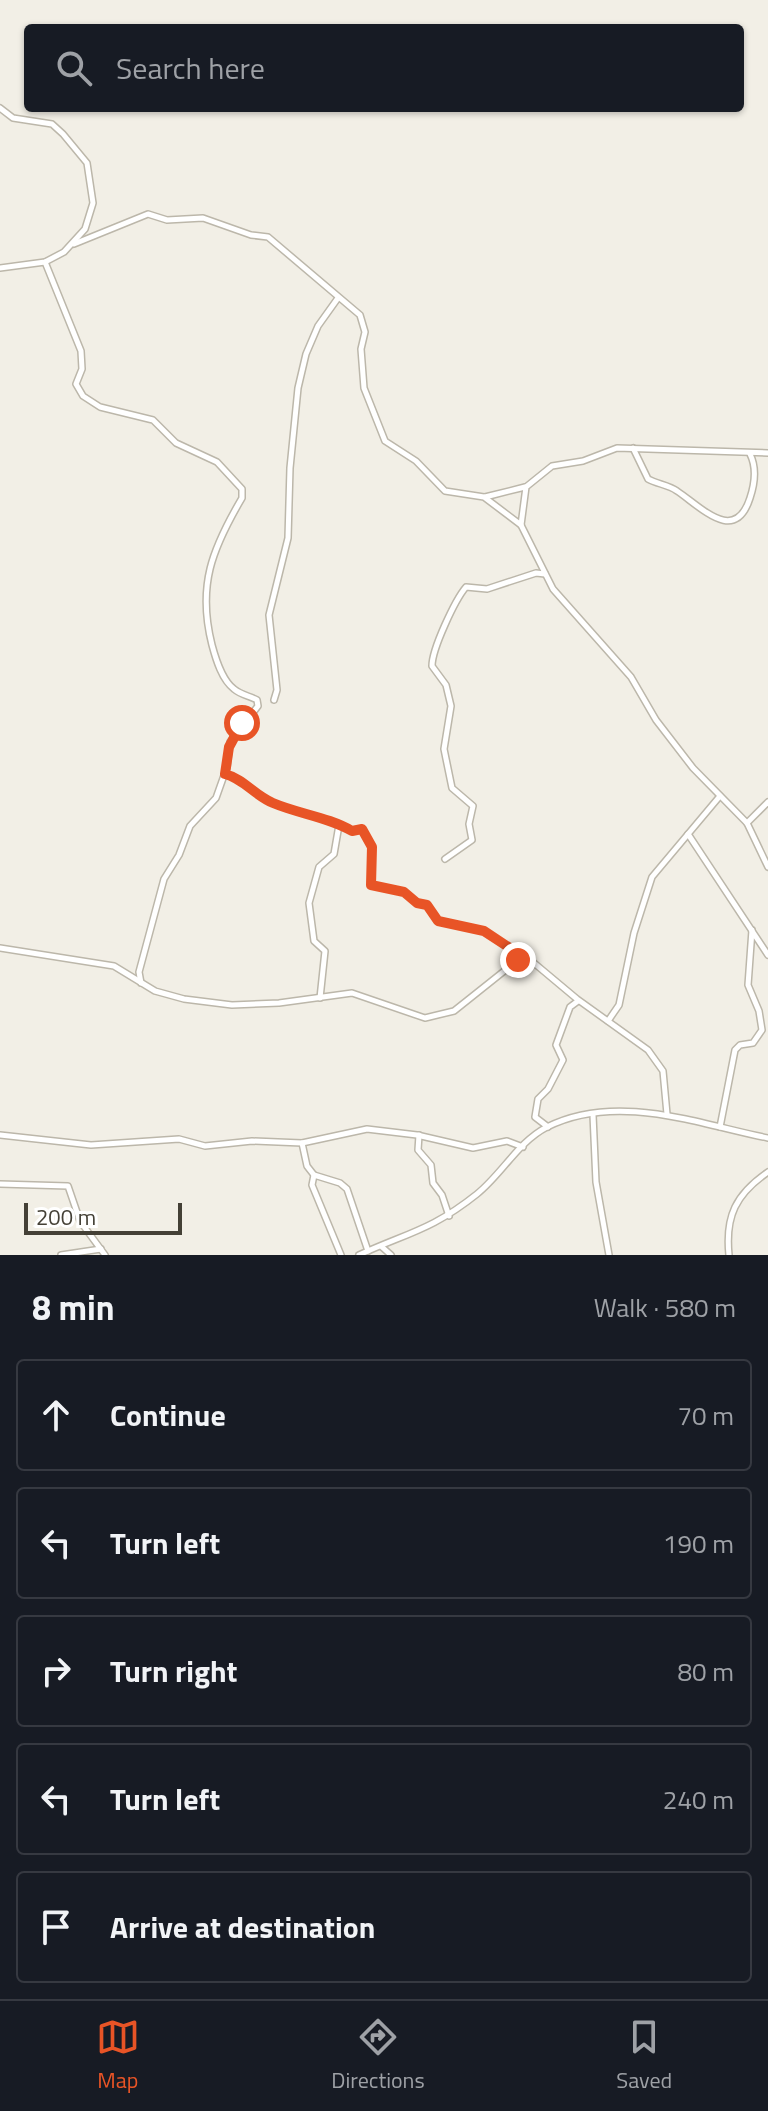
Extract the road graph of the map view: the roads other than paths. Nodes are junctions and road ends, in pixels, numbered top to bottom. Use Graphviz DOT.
graph roads {
  1 [pos="0,108"];
  2 [pos="74,244"];
  3 [pos="45,262"];
  4 [pos="0,268"];
  5 [pos="338,298"];
  6 [pos="633,448"];
  7 [pos="767,453"];
  8 [pos="750,454"];
  9 [pos="526,487"];
  10 [pos="484,497"];
  11 [pos="521,525"];
  12 [pos="545,574"];
  13 [pos="274,700"];
  14 [pos="225,774"];
  15 [pos="720,796"];
  16 [pos="768,802"];
  17 [pos="747,823"];
  18 [pos="339,825"];
  19 [pos="688,834"];
  20 [pos="445,859"];
  21 [pos="768,867"];
  22 [pos="752,930"];
  23 [pos="0,948"];
  24 [pos="768,955"];
  25 [pos="525,958"];
  26 [pos="141,983"];
  27 [pos="320,998"];
  28 [pos="579,1001"];
  29 [pos="608,1022"];
  30 [pos="667,1114"];
  31 [pos="593,1115"];
  32 [pos="548,1127"];
  33 [pos="720,1127"];
  34 [pos="0,1135"];
  35 [pos="419,1135"];
  36 [pos="768,1138"];
  37 [pos="302,1143"];
  38 [pos="523,1147"];
  39 [pos="768,1172"];
  40 [pos="314,1175"];
  41 [pos="0,1184"];
  42 [pos="449,1216"];
  43 [pos="382,1247"];
  44 [pos="368,1251"];
  45 [pos="103,1252"];
  46 [pos="61,1255"];
  47 [pos="341,1255"];
  48 [pos="359,1255"];
  49 [pos="391,1255"];
  50 [pos="609,1255"];
  51 [pos="729,1255"];
  1 -- 2 [label="street"];
  2 -- 3 [label="street"];
  2 -- 5 [label="street"];
  3 -- 4 [label="street"];
  3 -- 14 [label="street"];
  5 -- 10 [label="street"];
  5 -- 13 [label="street"];
  6 -- 8 [label="street"];
  6 -- 8 [label="street"];
  6 -- 9 [label="street"];
  7 -- 8 [label="street"];
  9 -- 10 [label="street"];
  9 -- 11 [label="street"];
  10 -- 11 [label="street"];
  11 -- 12 [label="street"];
  12 -- 15 [label="street"];
  12 -- 20 [label="street"];
  14 -- 18 [label="street"];
  14 -- 26 [label="street"];
  15 -- 17 [label="street"];
  15 -- 19 [label="street"];
  16 -- 17 [label="street"];
  17 -- 21 [label="street"];
  18 -- 25 [label="street"];
  18 -- 27 [label="street"];
  19 -- 22 [label="street"];
  19 -- 29 [label="street"];
  22 -- 24 [label="street"];
  22 -- 33 [label="street"];
  23 -- 26 [label="street"];
  25 -- 27 [label="street"];
  25 -- 28 [label="street"];
  26 -- 27 [label="street"];
  28 -- 29 [label="street"];
  28 -- 32 [label="street"];
  29 -- 30 [label="street"];
  30 -- 31 [label="street"];
  30 -- 33 [label="street"];
  31 -- 32 [label="street"];
  31 -- 50 [label="street"];
  32 -- 38 [label="street"];
  33 -- 36 [label="street"];
  34 -- 37 [label="street"];
  35 -- 37 [label="street"];
  35 -- 38 [label="street"];
  35 -- 42 [label="street"];
  37 -- 40 [label="street"];
  38 -- 42 [label="street"];
  39 -- 51 [label="street"];
  40 -- 44 [label="street"];
  40 -- 47 [label="street"];
  41 -- 45 [label="street"];
  42 -- 43 [label="street"];
  43 -- 44 [label="street"];
  43 -- 49 [label="street"];
  44 -- 48 [label="street"];
  45 -- 46 [label="street"];
}
